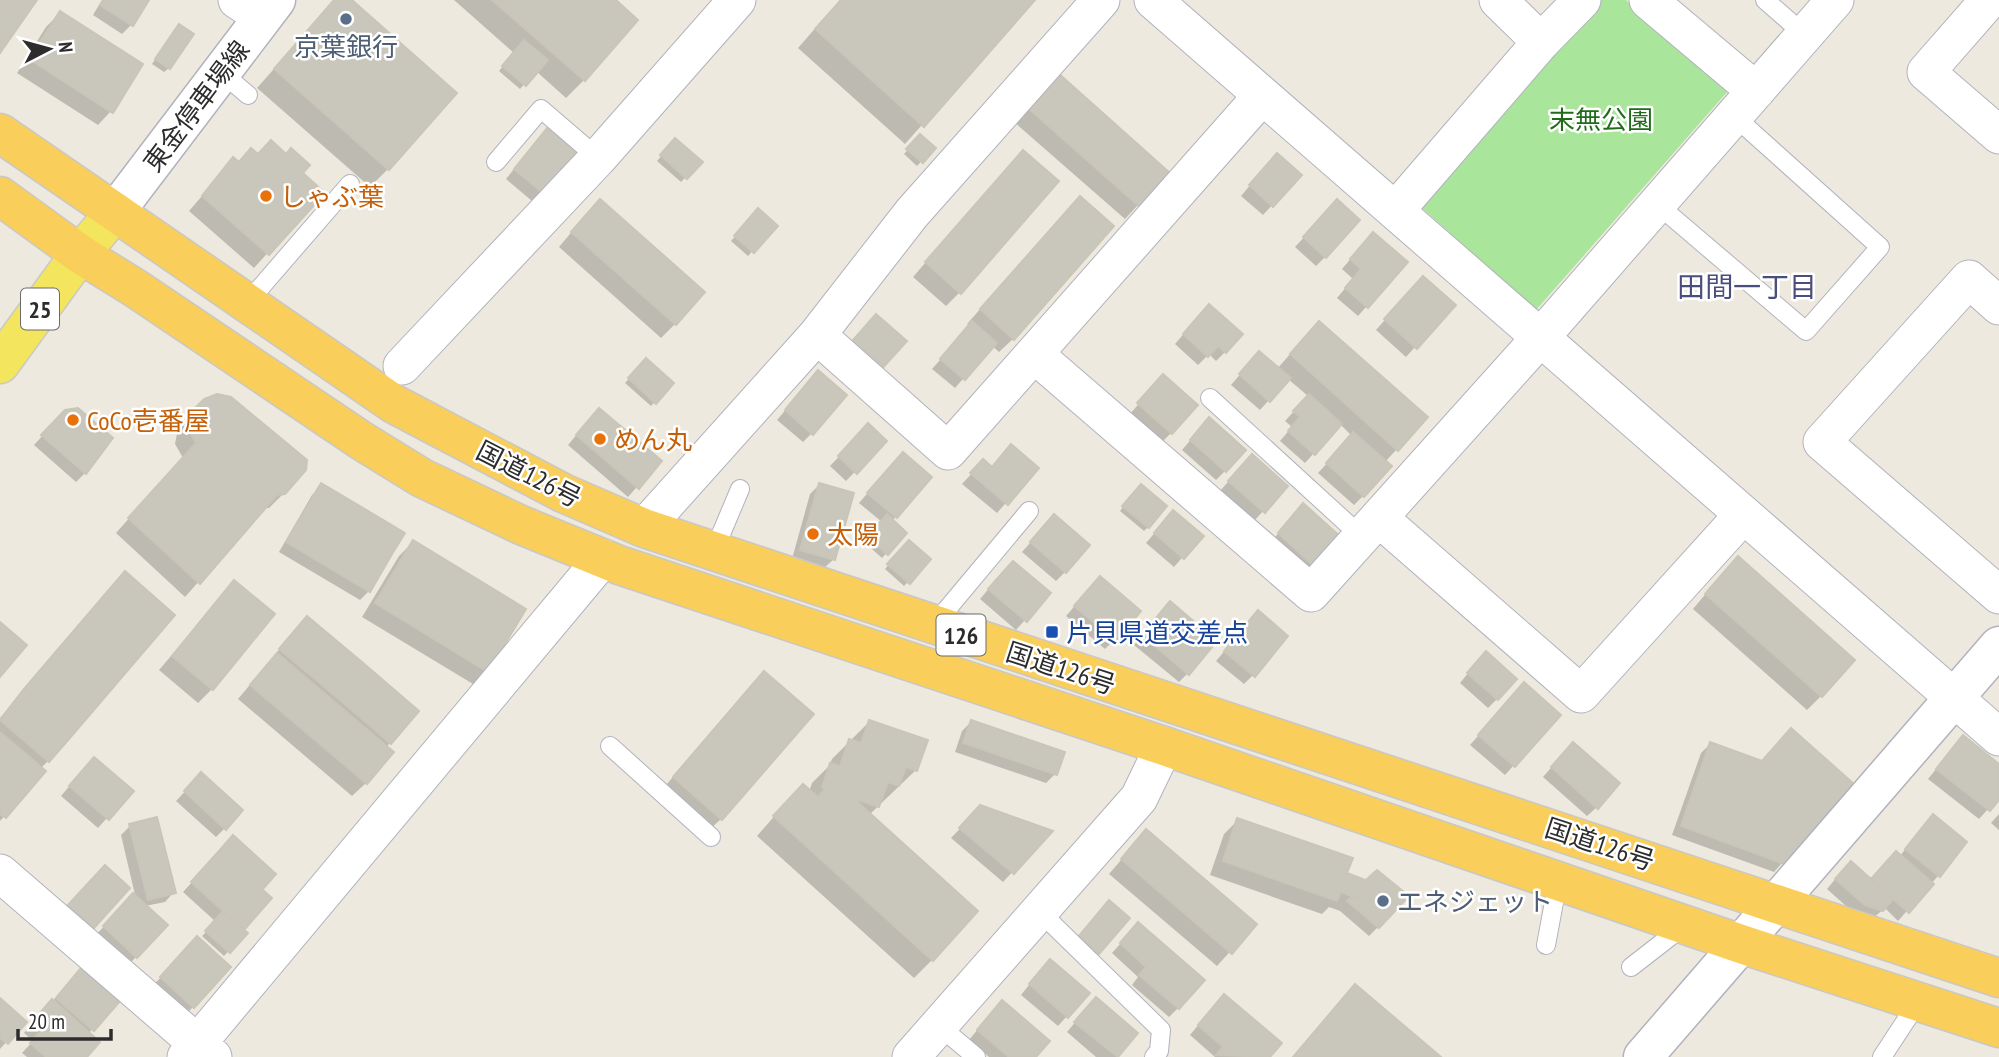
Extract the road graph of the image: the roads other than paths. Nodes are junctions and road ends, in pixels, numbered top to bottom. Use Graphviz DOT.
graph roads {
  1 [pos="737,0"];
  2 [pos="1101,0"];
  3 [pos="1153,0"];
  4 [pos="1498,0"];
  5 [pos="1582,0"];
  6 [pos="1648,0"];
  7 [pos="1765,0"];
  8 [pos="1835,0"];
  9 [pos="1989,0"];
  10 [pos="259,6"];
  11 [pos="1805,35"];
  12 [pos="1541,42"];
  13 [pos="1262,96"];
  14 [pos="1745,103"];
  15 [pos="0,133"];
  16 [pos="1999,135"];
  17 [pos="598,158"];
  18 [pos="496,162"];
  19 [pos="350,184"];
  20 [pos="0,196"];
  21 [pos="1657,204"];
  22 [pos="1395,211"];
  23 [pos="116,212"];
  24 [pos="80,254"];
  25 [pos="247,303"];
  26 [pos="1999,306"];
  27 [pos="817,335"];
  28 [pos="1540,338"];
  29 [pos="1034,354"];
  30 [pos="0,364"];
  31 [pos="402,366"];
  32 [pos="1210,398"];
  33 [pos="530,476"];
  34 [pos="740,489"];
  35 [pos="1029,510"];
  36 [pos="1743,515"];
  37 [pos="1370,527"];
  38 [pos="644,528"];
  39 [pos="713,553"];
  40 [pos="611,561"];
  41 [pos="1999,595"];
  42 [pos="714,597"];
  43 [pos="933,626"];
  44 [pos="1999,646"];
  45 [pos="1952,698"];
  46 [pos="1999,737"];
  47 [pos="610,746"];
  48 [pos="1164,746"];
  49 [pos="711,837"];
  50 [pos="0,873"];
  51 [pos="1558,881"];
  52 [pos="1777,902"];
  53 [pos="1038,910"];
  54 [pos="1685,925"];
  55 [pos="1741,944"];
  56 [pos="1546,945"];
  57 [pos="1631,967"];
  58 [pos="1999,978"];
  59 [pos="1918,1002"];
  60 [pos="938,1025"];
  61 [pos="1999,1028"];
  62 [pos="199,1053"];
  63 [pos="911,1057"];
  64 [pos="976,1057"];
  65 [pos="1154,1057"];
  66 [pos="1643,1057"];
  67 [pos="1882,1057"];
  1 -- 17 [label="street"];
  2 -- 27 [label="street"];
  3 -- 13 [label="street"];
  4 -- 12 [label="street"];
  5 -- 12 [label="street"];
  6 -- 14 [label="street"];
  7 -- 11 [label="lane"];
  8 -- 11 [label="street"];
  9 -- 16 [label="street"];
  10 -- 23 [label="street, 東金停車場線"];
  11 -- 14 [label="street"];
  12 -- 22 [label="street"];
  13 -- 22 [label="street"];
  13 -- 29 [label="street"];
  14 -- 21 [label="street"];
  14 -- 21 [label="lane"];
  15 -- 23 [label="highway, 国道126号 / 126"];
  17 -- 18 [label="lane"];
  17 -- 31 [label="street"];
  19 -- 25 [label="lane"];
  20 -- 24 [label="highway, 国道126号 / 126"];
  21 -- 28 [label="street"];
  22 -- 28 [label="street"];
  23 -- 24 [label="main road, 25"];
  23 -- 25 [label="highway, 国道126号 / 126"];
  24 -- 30 [label="main road, 25"];
  24 -- 40 [label="highway, 国道126号 / 126"];
  25 -- 33 [label="highway, 国道126号 / 126"];
  26 -- 41 [label="street"];
  27 -- 29 [label="street"];
  27 -- 38 [label="street"];
  28 -- 36 [label="street"];
  28 -- 37 [label="street"];
  29 -- 37 [label="street"];
  32 -- 37 [label="lane"];
  33 -- 38 [label="highway, 国道126号 / 126"];
  33 -- 40 [label="highway, 126"];
  34 -- 39 [label="lane"];
  35 -- 43 [label="lane"];
  36 -- 37 [label="street"];
  36 -- 45 [label="street"];
  38 -- 39 [label="highway, 国道126号 / 126"];
  38 -- 42 [label="highway, 126"];
  39 -- 43 [label="highway, 国道126号 / 126"];
  40 -- 42 [label="highway, 国道126号 / 126"];
  40 -- 62 [label="street"];
  42 -- 48 [label="highway, 国道126号 / 126"];
  43 -- 52 [label="highway, 国道126号 / 126"];
  44 -- 45 [label="street"];
  45 -- 46 [label="street"];
  45 -- 52 [label="street"];
  47 -- 49 [label="lane"];
  48 -- 51 [label="highway, 国道126号 / 126"];
  48 -- 53 [label="street"];
  50 -- 62 [label="street"];
  51 -- 54 [label="highway, 国道126号 / 126"];
  51 -- 56 [label="lane"];
  52 -- 55 [label="street"];
  52 -- 58 [label="highway, 国道126号 / 126"];
  53 -- 60 [label="street"];
  53 -- 65 [label="lane"];
  54 -- 55 [label="highway, 国道126号 / 126"];
  54 -- 57 [label="lane"];
  55 -- 59 [label="highway, 国道126号 / 126"];
  55 -- 66 [label="street"];
  59 -- 61 [label="highway, 国道126号 / 126"];
  59 -- 67 [label="lane"];
  60 -- 63 [label="street"];
  60 -- 64 [label="lane"];
}
